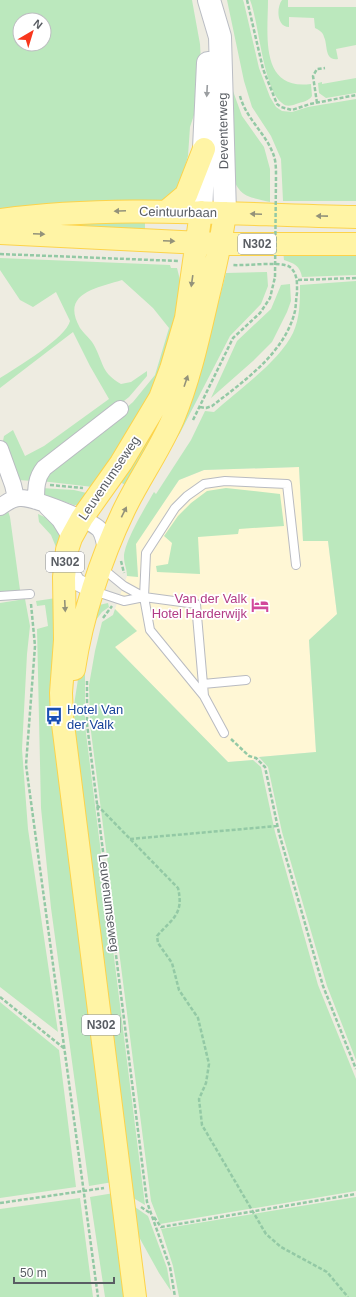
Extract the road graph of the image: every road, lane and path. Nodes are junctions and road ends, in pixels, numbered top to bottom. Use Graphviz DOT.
graph roads {
  1 [pos="247,0"];
  2 [pos="212,10"];
  3 [pos="325,68"];
  4 [pos="239,93"];
  5 [pos="356,95"];
  6 [pos="317,103"];
  7 [pos="204,149"];
  8 [pos="167,212"];
  9 [pos="201,212"];
  10 [pos="225,213"];
  11 [pos="356,217"];
  12 [pos="0,220"];
  13 [pos="0,233"];
  14 [pos="356,244"];
  15 [pos="207,253"];
  16 [pos="0,254"];
  17 [pos="356,278"];
  18 [pos="298,280"];
  19 [pos="120,409"];
  20 [pos="0,449"];
  21 [pos="36,484"];
  22 [pos="99,494"];
  23 [pos="16,498"];
  24 [pos="40,503"];
  25 [pos="0,507"];
  26 [pos="82,518"];
  27 [pos="71,538"];
  28 [pos="109,558"];
  29 [pos="65,563"];
  30 [pos="296,565"];
  31 [pos="120,583"];
  32 [pos="93,590"];
  33 [pos="30,594"];
  34 [pos="0,596"];
  35 [pos="144,597"];
  36 [pos="115,599"];
  37 [pos="100,621"];
  38 [pos="87,678"];
  39 [pos="246,680"];
  40 [pos="203,684"];
  41 [pos="204,696"];
  42 [pos="224,733"];
  43 [pos="66,752"];
  44 [pos="97,804"];
  45 [pos="277,826"];
  46 [pos="130,840"];
  47 [pos="0,997"];
  48 [pos="65,1050"];
  49 [pos="356,1069"];
  50 [pos="84,1190"];
  51 [pos="122,1191"];
  52 [pos="356,1194"];
  53 [pos="0,1203"];
  54 [pos="252,1212"];
  55 [pos="151,1214"];
  56 [pos="98,1297"];
  57 [pos="135,1297"];
  58 [pos="175,1297"];
  59 [pos="348,1297"];
  1 -- 6 [label="path"];
  2 -- 7 [label="main road, Deventerweg, one-way"];
  2 -- 10 [label="main road, Deventerweg"];
  3 -- 6 [label="path"];
  4 -- 18 [label="path, Deventerweg, bridge"];
  5 -- 6 [label="path"];
  7 -- 8 [label="main road"];
  7 -- 9 [label="main road, Deventerweg"];
  8 -- 9 [label="main road, Ceintuurbaan"];
  8 -- 12 [label="main road, Ceintuurbaan, one-way"];
  9 -- 10 [label="main road, Ceintuurbaan / N302"];
  9 -- 15 [label="main road, Leuvenumseweg / N302"];
  11 -- 10 [label="main road, Ceintuurbaan / N302, one-way"];
  10 -- 15 [label="main road, Deventerweg / N302"];
  13 -- 15 [label="main road, one-way"];
  14 -- 15 [label="main road, N302"];
  15 -- 16 [label="path"];
  15 -- 18 [label="path"];
  15 -- 22 [label="main road, Leuvenumseweg / N302, one-way"];
  28 -- 15 [label="main road, Leuvenumseweg / N302, one-way"];
  17 -- 18 [label="path"];
  19 -- 21 [label="street"];
  20 -- 23 [label="street"];
  21 -- 22 [label="path"];
  21 -- 24 [label="street"];
  22 -- 26 [label="main road, Leuvenumseweg / N302"];
  23 -- 24 [label="street"];
  23 -- 25 [label="street"];
  24 -- 26 [label="street"];
  24 -- 27 [label="street"];
  26 -- 27 [label="main road, Leuvenumseweg / N302"];
  26 -- 28 [label="street"];
  27 -- 29 [label="main road, Leuvenumseweg / N302"];
  28 -- 31 [label="lane"];
  28 -- 31 [label="path"];
  28 -- 32 [label="main road, Leuvenumseweg / N302"];
  29 -- 32 [label="street"];
  29 -- 43 [label="main road, Leuvenumseweg / N302, one-way"];
  30 -- 35 [label="lane"];
  31 -- 35 [label="lane"];
  32 -- 36 [label="lane"];
  32 -- 43 [label="main road, Leuvenumseweg / N302"];
  33 -- 34 [label="lane"];
  33 -- 48 [label="path"];
  35 -- 36 [label="lane"];
  35 -- 40 [label="lane"];
  35 -- 41 [label="lane"];
  36 -- 37 [label="path"];
  38 -- 44 [label="path, Leuvenumseweg"];
  39 -- 40 [label="lane"];
  40 -- 41 [label="lane"];
  41 -- 42 [label="lane"];
  42 -- 45 [label="path"];
  43 -- 51 [label="main road, Leuvenumseweg / N302"];
  44 -- 46 [label="path"];
  44 -- 55 [label="path, Leuvenumseweg"];
  45 -- 46 [label="path"];
  45 -- 49 [label="path"];
  46 -- 54 [label="path"];
  47 -- 48 [label="path"];
  48 -- 50 [label="path"];
  50 -- 51 [label="path"];
  50 -- 53 [label="path"];
  50 -- 56 [label="path"];
  51 -- 55 [label="path"];
  51 -- 57 [label="main road, Leuvenumseweg / N302"];
  52 -- 54 [label="path"];
  54 -- 55 [label="path"];
  54 -- 59 [label="path"];
  55 -- 58 [label="path, Leuvenumseweg"];
}
